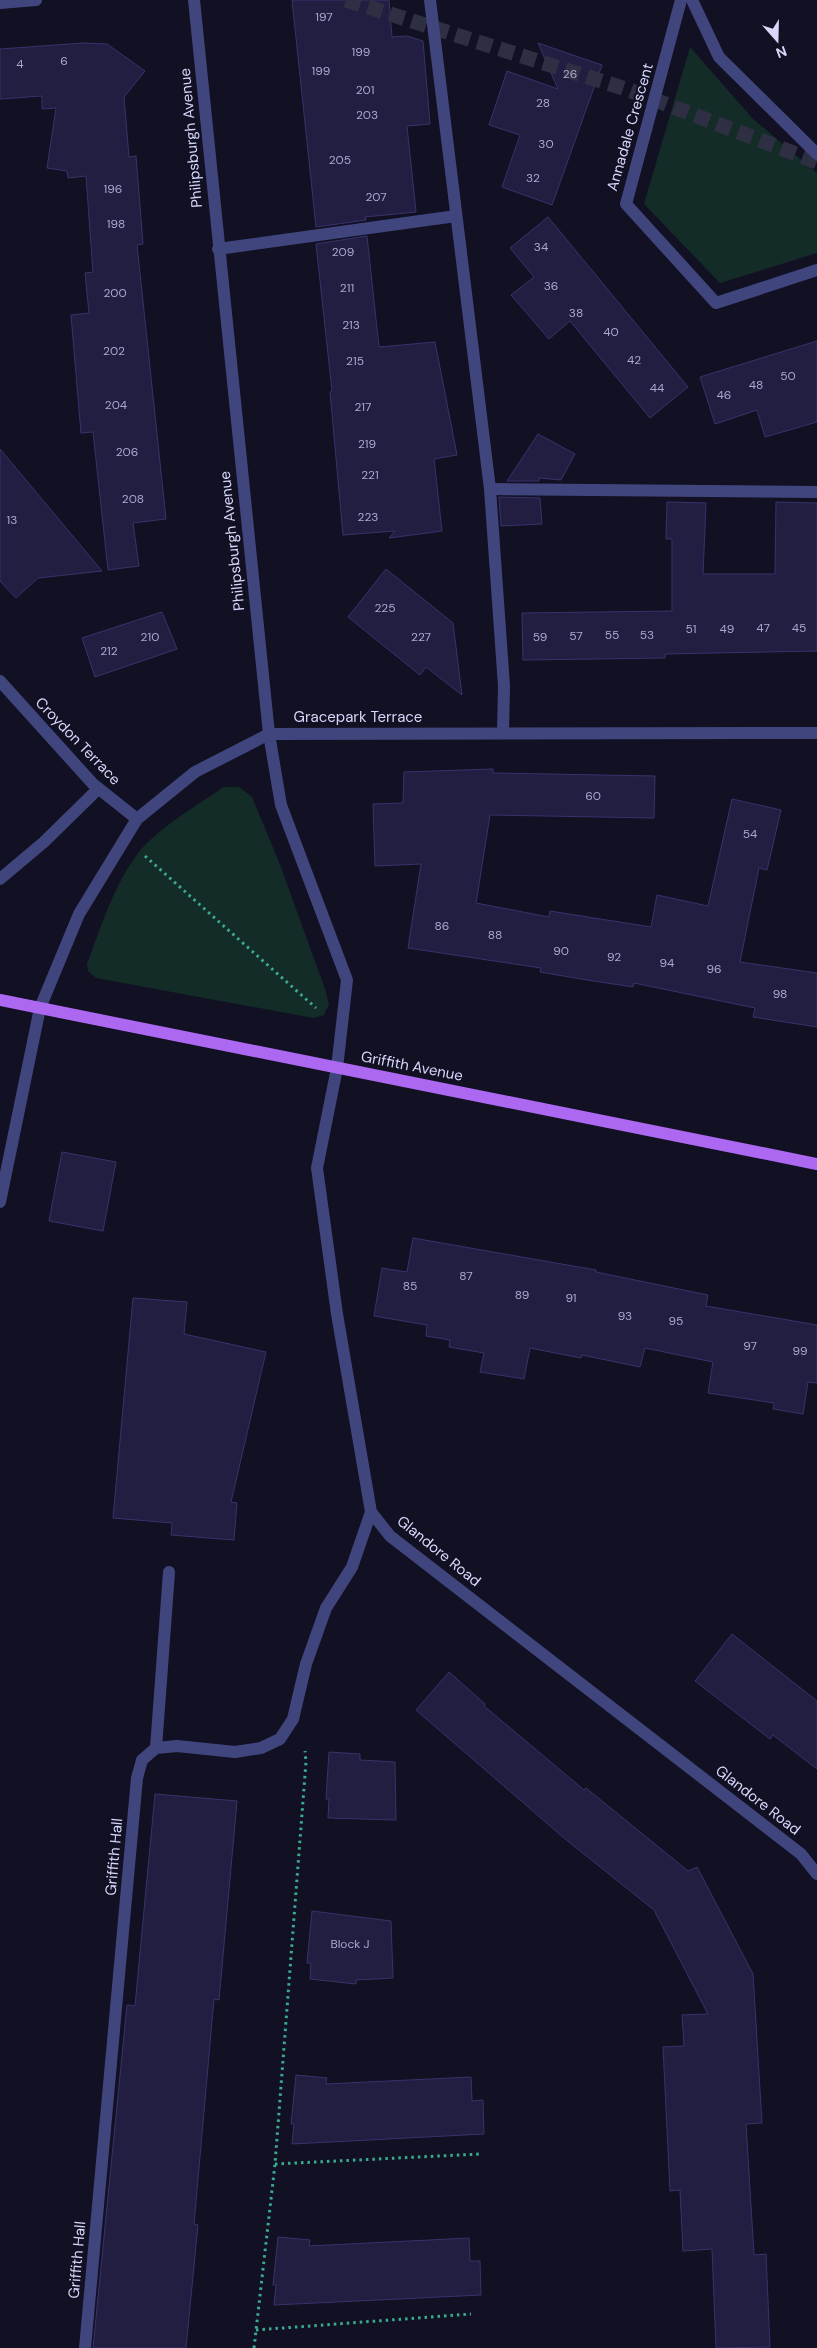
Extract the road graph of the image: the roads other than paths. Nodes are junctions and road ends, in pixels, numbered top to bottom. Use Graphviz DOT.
graph roads {
  1 [pos="36,0"];
  2 [pos="194,0"];
  3 [pos="430,0"];
  4 [pos="681,0"];
  5 [pos="692,0"];
  6 [pos="0,3"];
  7 [pos="817,154"];
  8 [pos="456,216"];
  9 [pos="218,249"];
  10 [pos="817,270"];
  11 [pos="490,489"];
  12 [pos="817,492"];
  13 [pos="0,681"];
  14 [pos="817,733"];
  15 [pos="269,734"];
  16 [pos="503,734"];
  17 [pos="98,789"];
  18 [pos="137,819"];
  19 [pos="0,879"];
  20 [pos="0,1000"];
  21 [pos="40,1008"];
  22 [pos="337,1068"];
  23 [pos="817,1164"];
  24 [pos="0,1202"];
  25 [pos="372,1512"];
  26 [pos="169,1572"];
  27 [pos="156,1748"];
  28 [pos="817,1874"];
  29 [pos="85,2348"];
  1 -- 6 [label="street"];
  2 -- 9 [label="street, Philipsburgh Avenue"];
  3 -- 8 [label="street"];
  4 -- 10 [label="street, Annadale Crescent"];
  5 -- 7 [label="street"];
  8 -- 9 [label="street"];
  8 -- 11 [label="street"];
  9 -- 15 [label="street, Philipsburgh Avenue"];
  11 -- 12 [label="street"];
  11 -- 16 [label="street"];
  13 -- 17 [label="street, Croydon Terrace"];
  14 -- 16 [label="street, Gracepark Terrace"];
  15 -- 16 [label="street, Gracepark Terrace"];
  15 -- 18 [label="street, Gracepark Terrace"];
  15 -- 22 [label="street, Philipsburgh Avenue"];
  17 -- 18 [label="street, Croydon Terrace"];
  17 -- 19 [label="street"];
  18 -- 21 [label="street, Gracepark Terrace"];
  20 -- 21 [label="main road, Griffith Avenue"];
  21 -- 22 [label="main road, Griffith Avenue"];
  21 -- 24 [label="street, Gracepark Terrace"];
  22 -- 23 [label="main road, Griffith Avenue"];
  22 -- 25 [label="street, Glandore Road"];
  25 -- 27 [label="street"];
  25 -- 28 [label="street, Glandore Road"];
  26 -- 27 [label="street"];
  27 -- 29 [label="street, Griffith Hall"];
}
